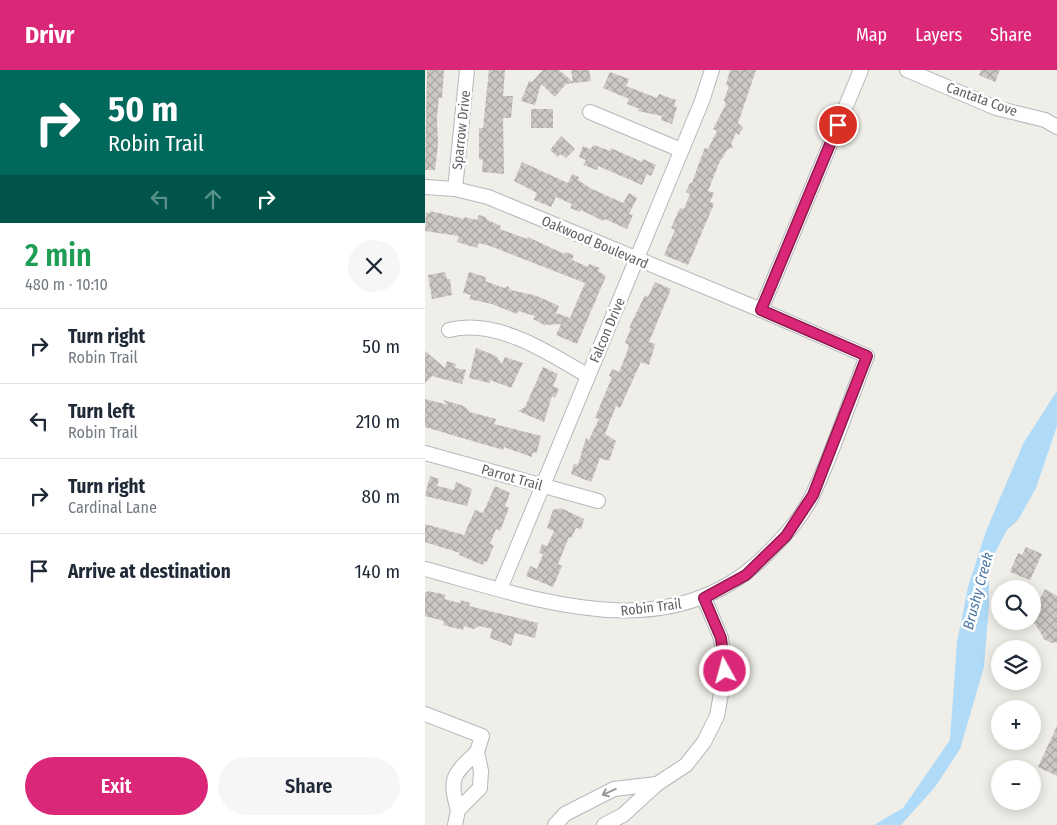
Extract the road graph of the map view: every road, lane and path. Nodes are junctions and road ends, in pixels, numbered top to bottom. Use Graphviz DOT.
graph roads {
  1 [pos="467,70"];
  2 [pos="712,70"];
  3 [pos="861,70"];
  4 [pos="907,70"];
  5 [pos="590,112"];
  6 [pos="1057,127"];
  7 [pos="681,150"];
  8 [pos="425,187"];
  9 [pos="455,189"];
  10 [pos="636,260"];
  11 [pos="761,310"];
  12 [pos="449,330"];
  13 [pos="588,376"];
  14 [pos="425,453"];
  15 [pos="542,486"];
  16 [pos="598,501"];
  17 [pos="425,569"];
  18 [pos="500,589"];
  19 [pos="704,598"];
  20 [pos="425,714"];
  21 [pos="477,752"];
  22 [pos="657,784"];
  23 [pos="457,810"];
  24 [pos="455,825"];
  25 [pos="555,825"];
  26 [pos="604,825"];
  1 -- 9 [label="street, Sparrow Drive"];
  2 -- 7 [label="street, Falcon Drive"];
  3 -- 11 [label="street"];
  4 -- 6 [label="street, Cantata Cove"];
  5 -- 7 [label="street"];
  7 -- 10 [label="street, Falcon Drive"];
  8 -- 9 [label="street, Oakwood Boulevard"];
  9 -- 10 [label="street, Oakwood Boulevard"];
  10 -- 11 [label="street, Oakwood Boulevard"];
  10 -- 13 [label="street, Falcon Drive"];
  11 -- 19 [label="street, Robin Trail"];
  12 -- 13 [label="street"];
  13 -- 15 [label="street, Falcon Drive"];
  14 -- 15 [label="street, Parrot Trail"];
  15 -- 16 [label="street, Parrot Trail"];
  15 -- 18 [label="street, Falcon Drive"];
  17 -- 18 [label="street, Robin Trail"];
  18 -- 19 [label="street, Robin Trail"];
  19 -- 22 [label="street"];
  20 -- 21 [label="street"];
  21 -- 23 [label="street"];
  21 -- 23 [label="street"];
  22 -- 25 [label="street, one-way"];
  22 -- 26 [label="street"];
  23 -- 24 [label="street"];
}
